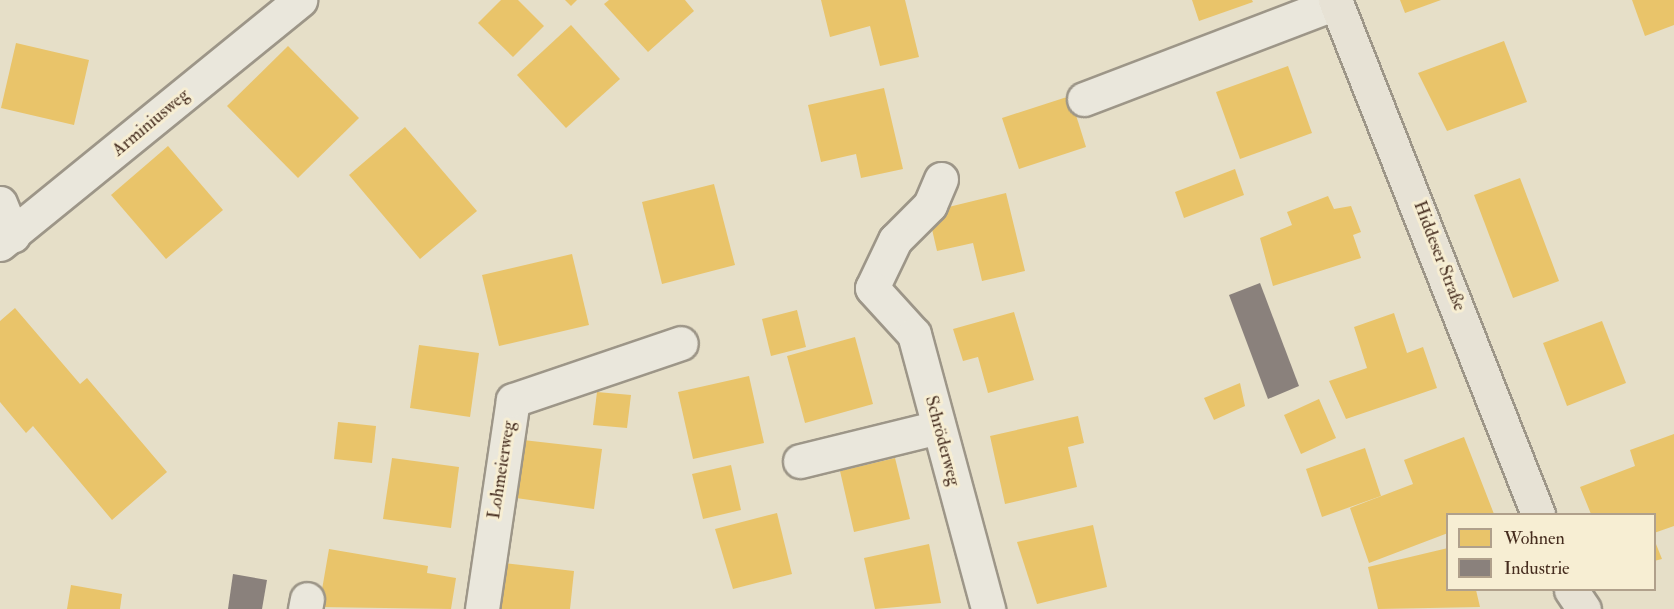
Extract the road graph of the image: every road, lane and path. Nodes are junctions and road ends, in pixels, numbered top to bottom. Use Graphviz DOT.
graph roads {
  1 [pos="300,0"];
  2 [pos="1336,2"];
  3 [pos="1084,99"];
  4 [pos="941,179"];
  5 [pos="0,203"];
  6 [pos="7,240"];
  7 [pos="681,343"];
  8 [pos="938,428"];
  9 [pos="800,461"];
  10 [pos="1538,513"];
  11 [pos="1562,591"];
  12 [pos="1572,591"];
  13 [pos="482,609"];
  14 [pos="988,609"];
  15 [pos="1564,609"];
  16 [pos="1584,609"];
  1 -- 6 [label="street, Arminiusweg"];
  2 -- 3 [label="street"];
  2 -- 10 [label="main road, Hiddeser Straße"];
  4 -- 8 [label="street, Schröderweg"];
  5 -- 6 [label="street"];
  7 -- 13 [label="street, Lohmeierweg"];
  8 -- 9 [label="street"];
  8 -- 14 [label="street, Schröderweg"];
  11 -- 15 [label="main road"];
  12 -- 16 [label="main road"];
}
